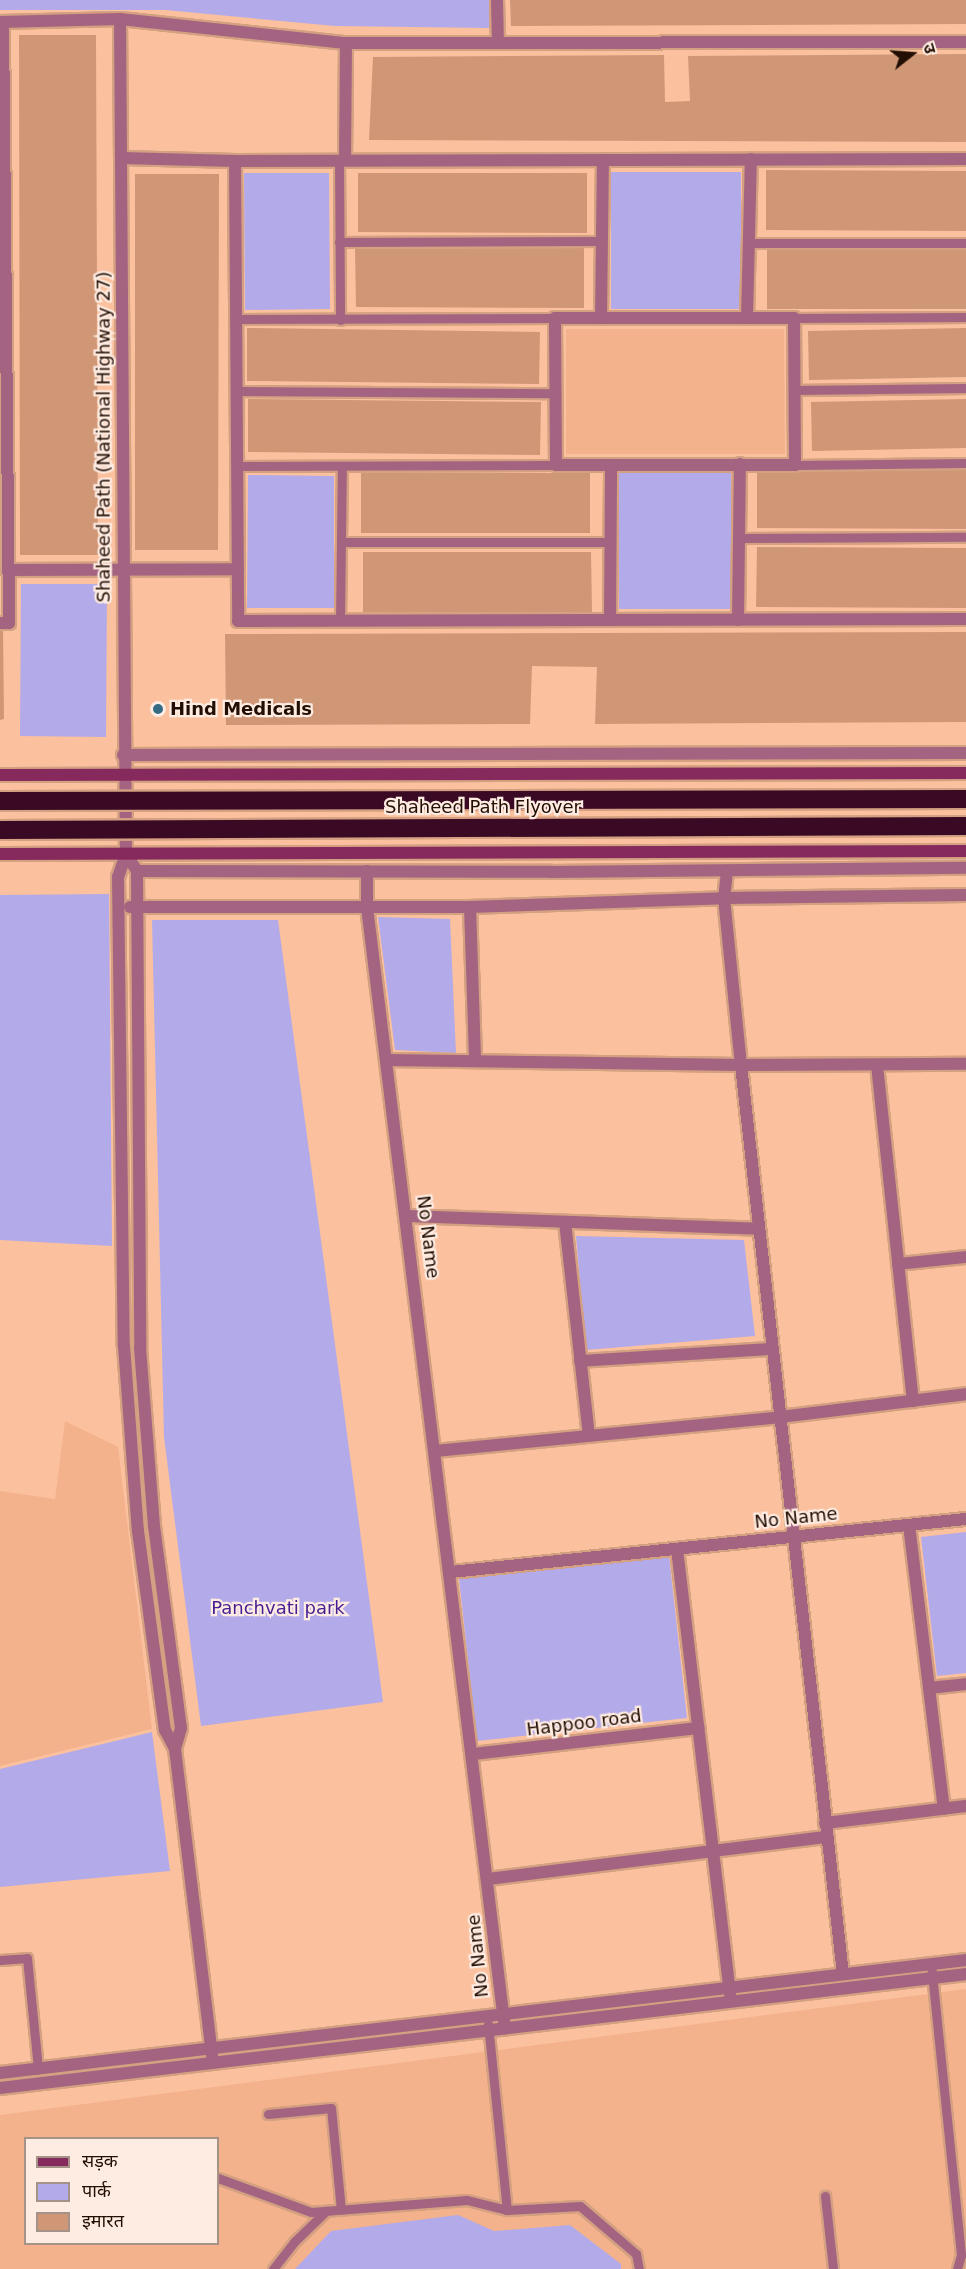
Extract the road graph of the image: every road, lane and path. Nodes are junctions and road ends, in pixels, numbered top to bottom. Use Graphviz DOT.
graph roads {
  1 [pos="497,0"];
  2 [pos="120,19"];
  3 [pos="2,22"];
  4 [pos="966,42"];
  5 [pos="346,43"];
  6 [pos="498,43"];
  7 [pos="2,102"];
  8 [pos="121,159"];
  9 [pos="751,159"];
  10 [pos="966,159"];
  11 [pos="342,160"];
  12 [pos="603,160"];
  13 [pos="235,161"];
  14 [pos="2,175"];
  15 [pos="602,241"];
  16 [pos="339,242"];
  17 [pos="749,243"];
  18 [pos="966,243"];
  19 [pos="966,317"];
  20 [pos="555,318"];
  21 [pos="601,318"];
  22 [pos="747,318"];
  23 [pos="794,318"];
  24 [pos="236,319"];
  25 [pos="340,320"];
  26 [pos="3,321"];
  27 [pos="966,388"];
  28 [pos="795,390"];
  29 [pos="237,391"];
  30 [pos="3,393"];
  31 [pos="556,393"];
  32 [pos="966,463"];
  33 [pos="740,464"];
  34 [pos="556,465"];
  35 [pos="611,465"];
  36 [pos="795,465"];
  37 [pos="4,466"];
  38 [pos="237,466"];
  39 [pos="342,466"];
  40 [pos="966,537"];
  41 [pos="741,538"];
  42 [pos="342,542"];
  43 [pos="610,542"];
  44 [pos="238,569"];
  45 [pos="8,570"];
  46 [pos="122,571"];
  47 [pos="966,619"];
  48 [pos="610,620"];
  49 [pos="738,620"];
  50 [pos="340,621"];
  51 [pos="0,623"];
  52 [pos="966,753"];
  53 [pos="123,755"];
  54 [pos="966,773"];
  55 [pos="0,775"];
  56 [pos="123,775"];
  57 [pos="966,799"];
  58 [pos="0,801"];
  59 [pos="966,826"];
  60 [pos="0,830"];
  61 [pos="966,851"];
  62 [pos="0,854"];
  63 [pos="126,854"];
  64 [pos="966,868"];
  65 [pos="137,871"];
  66 [pos="367,871"];
  67 [pos="726,871"];
  68 [pos="966,895"];
  69 [pos="724,898"];
  70 [pos="119,907"];
  71 [pos="137,907"];
  72 [pos="367,907"];
  73 [pos="470,907"];
  74 [pos="387,1060"];
  75 [pos="475,1061"];
  76 [pos="966,1064"];
  77 [pos="741,1065"];
  78 [pos="877,1065"];
  79 [pos="407,1216"];
  80 [pos="565,1222"];
  81 [pos="759,1229"];
  82 [pos="966,1257"];
  83 [pos="898,1264"];
  84 [pos="772,1349"];
  85 [pos="580,1360"];
  86 [pos="966,1394"];
  87 [pos="913,1401"];
  88 [pos="780,1417"];
  89 [pos="589,1436"];
  90 [pos="436,1451"];
  91 [pos="966,1519"];
  92 [pos="909,1525"];
  93 [pos="793,1537"];
  94 [pos="677,1549"];
  95 [pos="451,1572"];
  96 [pos="966,1684"];
  97 [pos="929,1688"];
  98 [pos="699,1728"];
  99 [pos="175,1749"];
  100 [pos="473,1754"];
  101 [pos="966,1806"];
  102 [pos="944,1809"];
  103 [pos="825,1822"];
  104 [pos="827,1837"];
  105 [pos="713,1851"];
  106 [pos="488,1879"];
  107 [pos="0,1960"];
  108 [pos="966,1960"];
  109 [pos="931,1964"];
  110 [pos="843,1974"];
  111 [pos="966,1974"];
  112 [pos="932,1978"];
  113 [pos="729,1987"];
  114 [pos="731,2002"];
  115 [pos="503,2014"];
  116 [pos="487,2016"];
  117 [pos="505,2029"];
  118 [pos="488,2030"];
  119 [pos="211,2048"];
  120 [pos="213,2063"];
  121 [pos="38,2069"];
  122 [pos="0,2073"];
  123 [pos="0,2088"];
  124 [pos="268,2114"];
  125 [pos="219,2178"];
  126 [pos="825,2196"];
  127 [pos="341,2210"];
  128 [pos="507,2210"];
  129 [pos="326,2211"];
  130 [pos="273,2269"];
  131 [pos="639,2269"];
  132 [pos="833,2269"];
  133 [pos="957,2269"];
  1 -- 6 [label="street"];
  2 -- 3 [label="street"];
  2 -- 5 [label="street"];
  2 -- 8 [label="street, Shaheed Path (National Highway 27)"];
  3 -- 7 [label="street"];
  4 -- 6 [label="street"];
  5 -- 6 [label="street"];
  5 -- 11 [label="street"];
  7 -- 14 [label="street"];
  8 -- 13 [label="street"];
  8 -- 46 [label="street, Shaheed Path (National Highway 27)"];
  9 -- 10 [label="street"];
  9 -- 12 [label="street"];
  9 -- 17 [label="street"];
  11 -- 12 [label="street"];
  11 -- 13 [label="street"];
  11 -- 16 [label="lane"];
  12 -- 15 [label="street"];
  13 -- 24 [label="street"];
  14 -- 26 [label="street"];
  15 -- 16 [label="lane"];
  15 -- 21 [label="street"];
  16 -- 25 [label="lane"];
  17 -- 18 [label="lane"];
  17 -- 22 [label="street"];
  19 -- 23 [label="lane"];
  20 -- 21 [label="street"];
  20 -- 25 [label="lane"];
  20 -- 31 [label="street"];
  21 -- 22 [label="street"];
  22 -- 23 [label="street"];
  23 -- 28 [label="street"];
  24 -- 25 [label="lane"];
  24 -- 29 [label="street"];
  26 -- 30 [label="street"];
  27 -- 28 [label="lane"];
  28 -- 36 [label="street"];
  29 -- 31 [label="lane"];
  29 -- 38 [label="street"];
  30 -- 37 [label="street"];
  31 -- 34 [label="street"];
  32 -- 36 [label="lane"];
  33 -- 35 [label="street"];
  33 -- 36 [label="street"];
  33 -- 41 [label="street"];
  34 -- 35 [label="street"];
  34 -- 39 [label="lane"];
  35 -- 43 [label="street"];
  37 -- 45 [label="street"];
  38 -- 39 [label="lane"];
  38 -- 44 [label="street"];
  39 -- 42 [label="lane"];
  40 -- 41 [label="lane"];
  41 -- 49 [label="street"];
  42 -- 43 [label="lane"];
  42 -- 50 [label="lane"];
  43 -- 48 [label="street"];
  44 -- 46 [label="street"];
  44 -- 50 [label="street"];
  45 -- 46 [label="street"];
  45 -- 51 [label="street"];
  46 -- 53 [label="street, Shaheed Path (National Highway 27)"];
  47 -- 49 [label="street"];
  48 -- 49 [label="street"];
  48 -- 50 [label="street"];
  52 -- 53 [label="street"];
  53 -- 56 [label="street, Shaheed Path (National Highway 27)"];
  54 -- 56 [label="street"];
  55 -- 56 [label="street"];
  56 -- 63 [label="street, Shaheed Path (National Highway 27)"];
  57 -- 58 [label="highway, Shaheed Path Flyover, bridge"];
  59 -- 60 [label="highway, Shaheed Path Flyover, bridge"];
  61 -- 63 [label="street"];
  62 -- 63 [label="street"];
  63 -- 65 [label="street"];
  63 -- 70 [label="street"];
  64 -- 67 [label="street"];
  65 -- 66 [label="street"];
  65 -- 71 [label="street"];
  66 -- 67 [label="street"];
  66 -- 72 [label="street, No Name"];
  67 -- 69 [label="street"];
  68 -- 69 [label="street"];
  69 -- 73 [label="street"];
  69 -- 77 [label="street"];
  70 -- 71 [label="street"];
  70 -- 99 [label="street"];
  71 -- 72 [label="street"];
  71 -- 99 [label="street"];
  72 -- 73 [label="street"];
  72 -- 74 [label="street, No Name"];
  73 -- 75 [label="street"];
  74 -- 75 [label="street"];
  74 -- 79 [label="street, No Name"];
  75 -- 77 [label="street"];
  76 -- 78 [label="street"];
  77 -- 78 [label="street"];
  77 -- 81 [label="street"];
  78 -- 83 [label="street"];
  79 -- 80 [label="street"];
  79 -- 90 [label="street, No Name"];
  80 -- 81 [label="street"];
  80 -- 85 [label="street"];
  81 -- 84 [label="street"];
  82 -- 83 [label="street"];
  83 -- 87 [label="street"];
  84 -- 85 [label="street"];
  84 -- 88 [label="street"];
  85 -- 89 [label="street"];
  86 -- 87 [label="street"];
  87 -- 88 [label="street"];
  88 -- 89 [label="street"];
  88 -- 93 [label="street"];
  89 -- 90 [label="street"];
  90 -- 95 [label="street, No Name"];
  91 -- 92 [label="street, No Name"];
  92 -- 93 [label="street, No Name"];
  92 -- 97 [label="street"];
  93 -- 94 [label="street, No Name"];
  93 -- 103 [label="street"];
  94 -- 95 [label="street, No Name"];
  94 -- 98 [label="street"];
  95 -- 100 [label="street, No Name"];
  96 -- 97 [label="street"];
  97 -- 102 [label="street"];
  98 -- 100 [label="street, Happoo road"];
  98 -- 105 [label="street"];
  99 -- 119 [label="street"];
  100 -- 106 [label="street, No Name"];
  101 -- 102 [label="street"];
  102 -- 103 [label="street"];
  103 -- 104 [label="street"];
  104 -- 105 [label="street"];
  104 -- 110 [label="street"];
  105 -- 106 [label="street"];
  105 -- 113 [label="street"];
  106 -- 115 [label="street, No Name"];
  107 -- 121 [label="lane"];
  108 -- 109 [label="street"];
  109 -- 110 [label="street"];
  109 -- 112 [label="lane"];
  110 -- 113 [label="street"];
  111 -- 112 [label="street"];
  112 -- 114 [label="street"];
  112 -- 133 [label="lane"];
  113 -- 114 [label="street"];
  113 -- 115 [label="street"];
  114 -- 117 [label="street"];
  115 -- 116 [label="street"];
  115 -- 117 [label="street, No Name"];
  116 -- 118 [label="lane"];
  116 -- 119 [label="street"];
  117 -- 118 [label="street"];
  118 -- 120 [label="street"];
  118 -- 128 [label="lane"];
  119 -- 120 [label="street"];
  119 -- 121 [label="street"];
  120 -- 123 [label="street"];
  121 -- 122 [label="street"];
  124 -- 127 [label="lane"];
  125 -- 129 [label="lane"];
  126 -- 132 [label="lane"];
  127 -- 128 [label="lane"];
  127 -- 129 [label="lane"];
  128 -- 131 [label="lane"];
  129 -- 130 [label="lane"];
}
